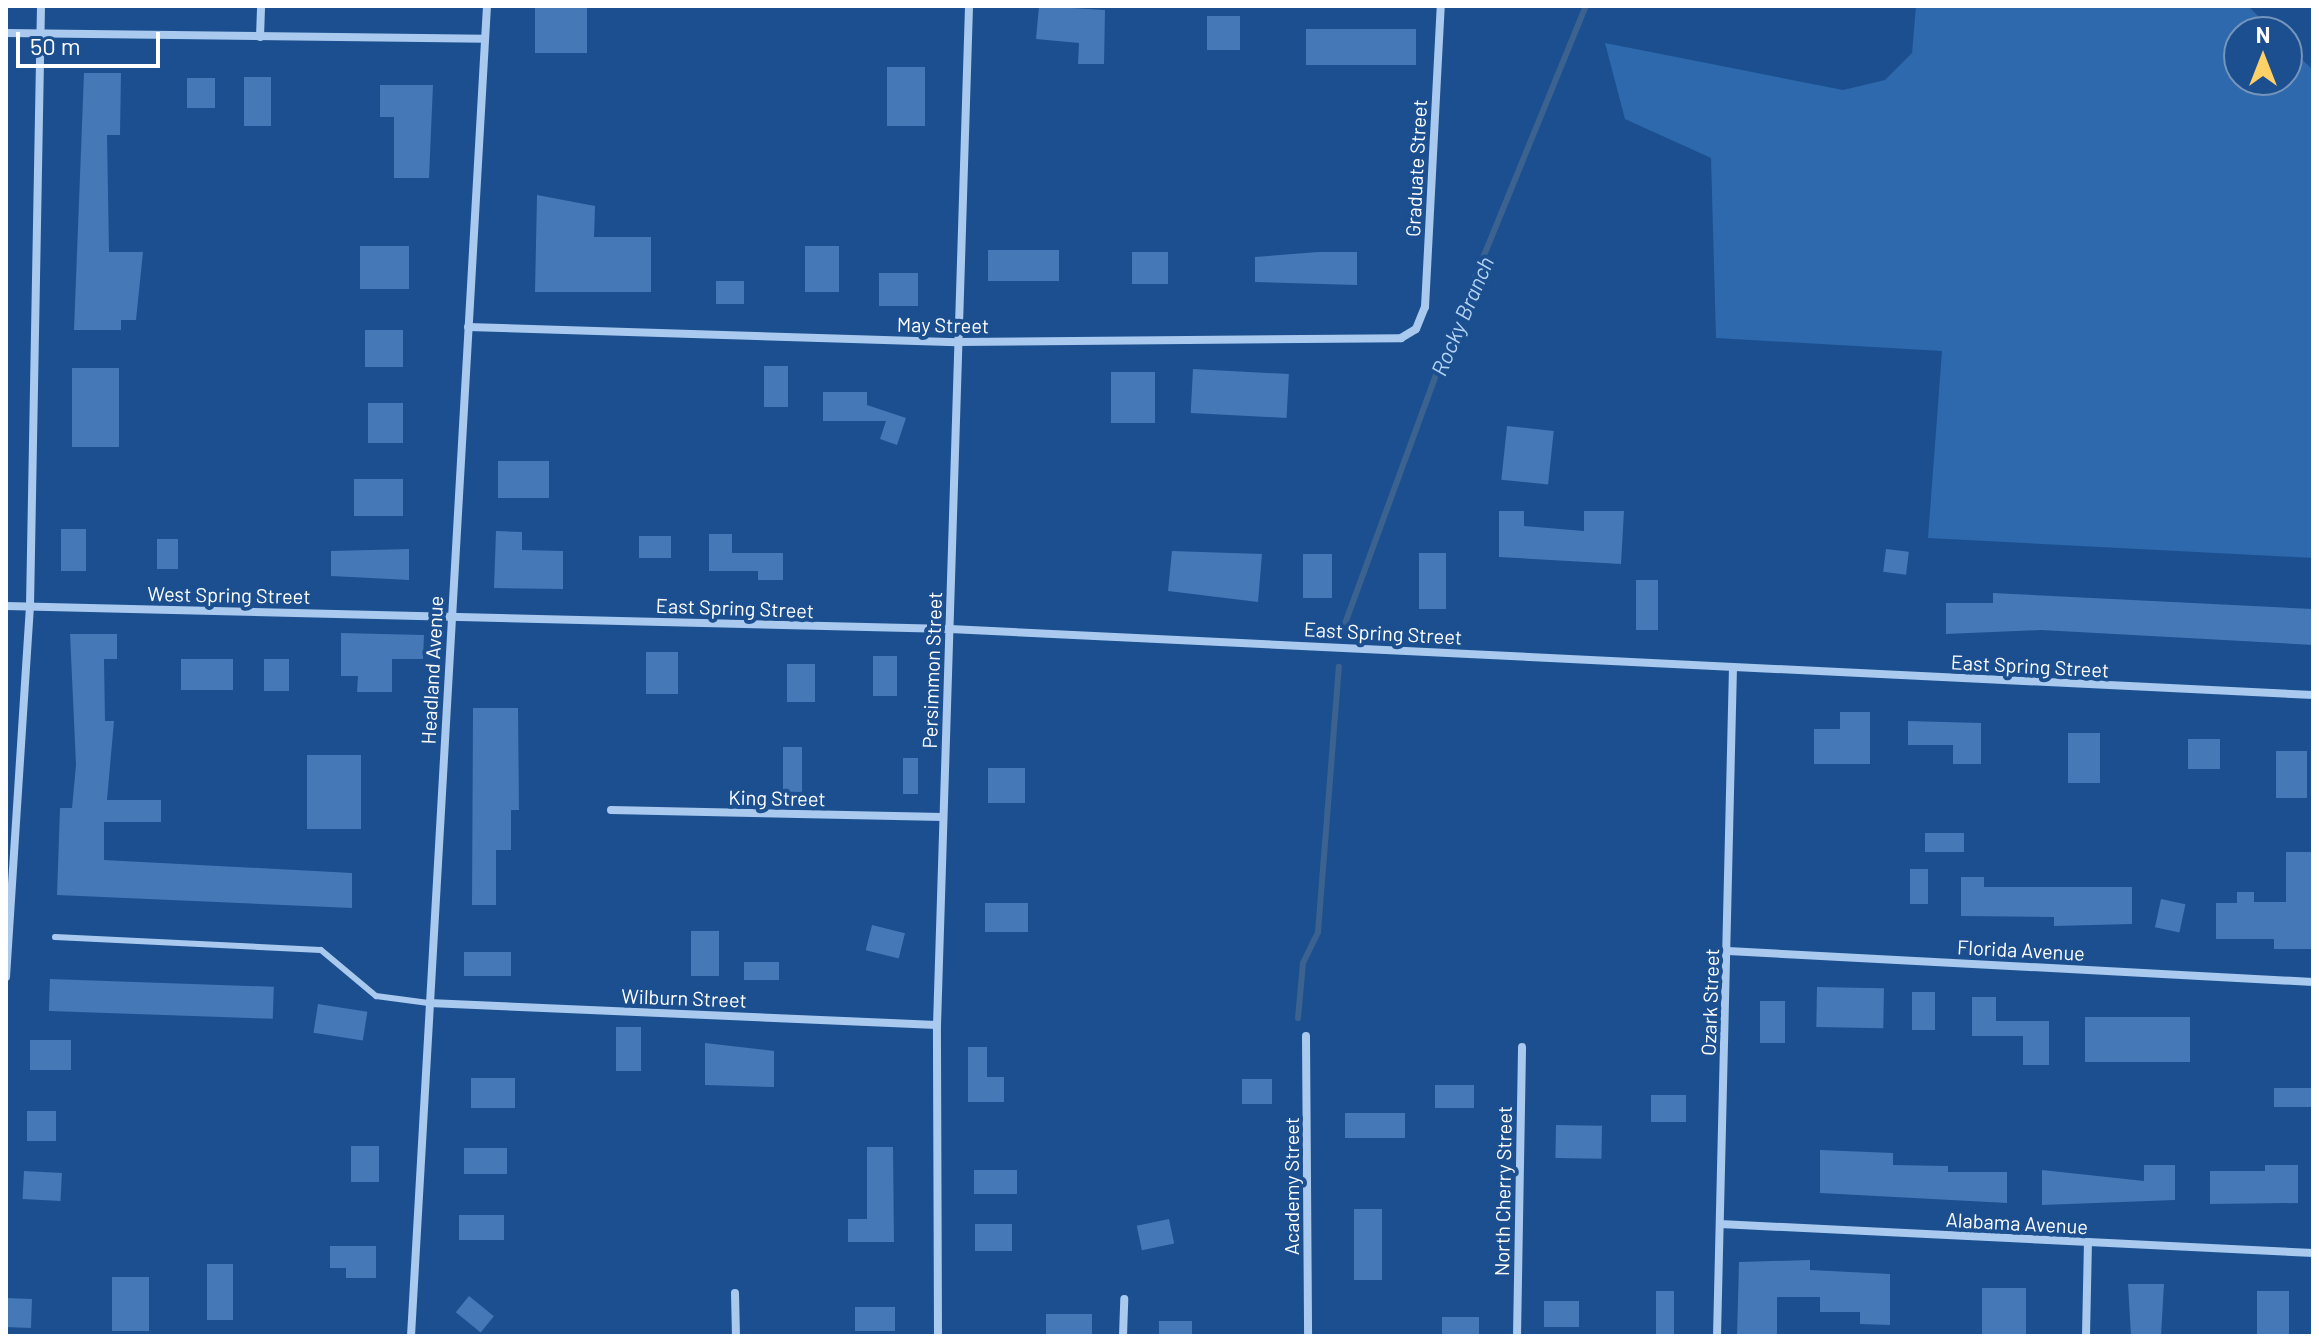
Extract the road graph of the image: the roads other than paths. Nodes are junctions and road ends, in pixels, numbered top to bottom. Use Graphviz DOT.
graph roads {
  1 [pos="41,6"];
  2 [pos="261,6"];
  3 [pos="487,6"];
  4 [pos="969,6"];
  5 [pos="1441,6"];
  6 [pos="6,33"];
  7 [pos="41,34"];
  8 [pos="260,37"];
  9 [pos="485,39"];
  10 [pos="468,327"];
  11 [pos="1416,329"];
  12 [pos="957,342"];
  13 [pos="6,606"];
  14 [pos="30,606"];
  15 [pos="451,616"];
  16 [pos="950,629"];
  17 [pos="1733,668"];
  18 [pos="2313,695"];
  19 [pos="611,810"];
  20 [pos="943,817"];
  21 [pos="55,937"];
  22 [pos="1728,951"];
  23 [pos="6,977"];
  24 [pos="2313,982"];
  25 [pos="429,1003"];
  26 [pos="937,1025"];
  27 [pos="1306,1036"];
  28 [pos="1522,1047"];
  29 [pos="1720,1224"];
  30 [pos="2088,1242"];
  31 [pos="2313,1253"];
  32 [pos="735,1293"];
  33 [pos="1124,1299"];
  34 [pos="411,1336"];
  35 [pos="736,1336"];
  36 [pos="938,1336"];
  37 [pos="1123,1336"];
  38 [pos="1308,1336"];
  39 [pos="1517,1336"];
  40 [pos="1717,1336"];
  41 [pos="2086,1336"];
  1 -- 7 [label="street"];
  2 -- 8 [label="street"];
  3 -- 9 [label="street, Headland Avenue"];
  4 -- 12 [label="street, Persimmon Street"];
  5 -- 11 [label="street, Graduate Street"];
  6 -- 7 [label="street"];
  7 -- 8 [label="street"];
  7 -- 14 [label="street"];
  8 -- 9 [label="street"];
  9 -- 10 [label="street, Headland Avenue"];
  10 -- 12 [label="street, May Street"];
  10 -- 15 [label="street, Headland Avenue"];
  11 -- 12 [label="street, May Street"];
  12 -- 16 [label="street, Persimmon Street"];
  13 -- 14 [label="street, West Spring Street"];
  14 -- 15 [label="street, West Spring Street"];
  14 -- 23 [label="street"];
  15 -- 16 [label="street, East Spring Street"];
  15 -- 25 [label="street, Headland Avenue"];
  16 -- 17 [label="street, East Spring Street"];
  16 -- 20 [label="street, Persimmon Street"];
  17 -- 18 [label="street, East Spring Street"];
  17 -- 22 [label="street, Ozark Street"];
  19 -- 20 [label="street, King Street"];
  20 -- 26 [label="street, Persimmon Street"];
  21 -- 25 [label="lane"];
  22 -- 24 [label="street, Florida Avenue"];
  22 -- 29 [label="street, Ozark Street"];
  25 -- 26 [label="street, Wilburn Street"];
  25 -- 34 [label="street, Headland Avenue"];
  26 -- 36 [label="street, Persimmon Street"];
  27 -- 38 [label="street, Academy Street"];
  28 -- 39 [label="street, North Cherry Street"];
  29 -- 30 [label="street, Alabama Avenue"];
  29 -- 40 [label="street, Ozark Street"];
  30 -- 31 [label="street, Alabama Avenue"];
  30 -- 41 [label="street"];
  32 -- 35 [label="street"];
  33 -- 37 [label="street"];
}
